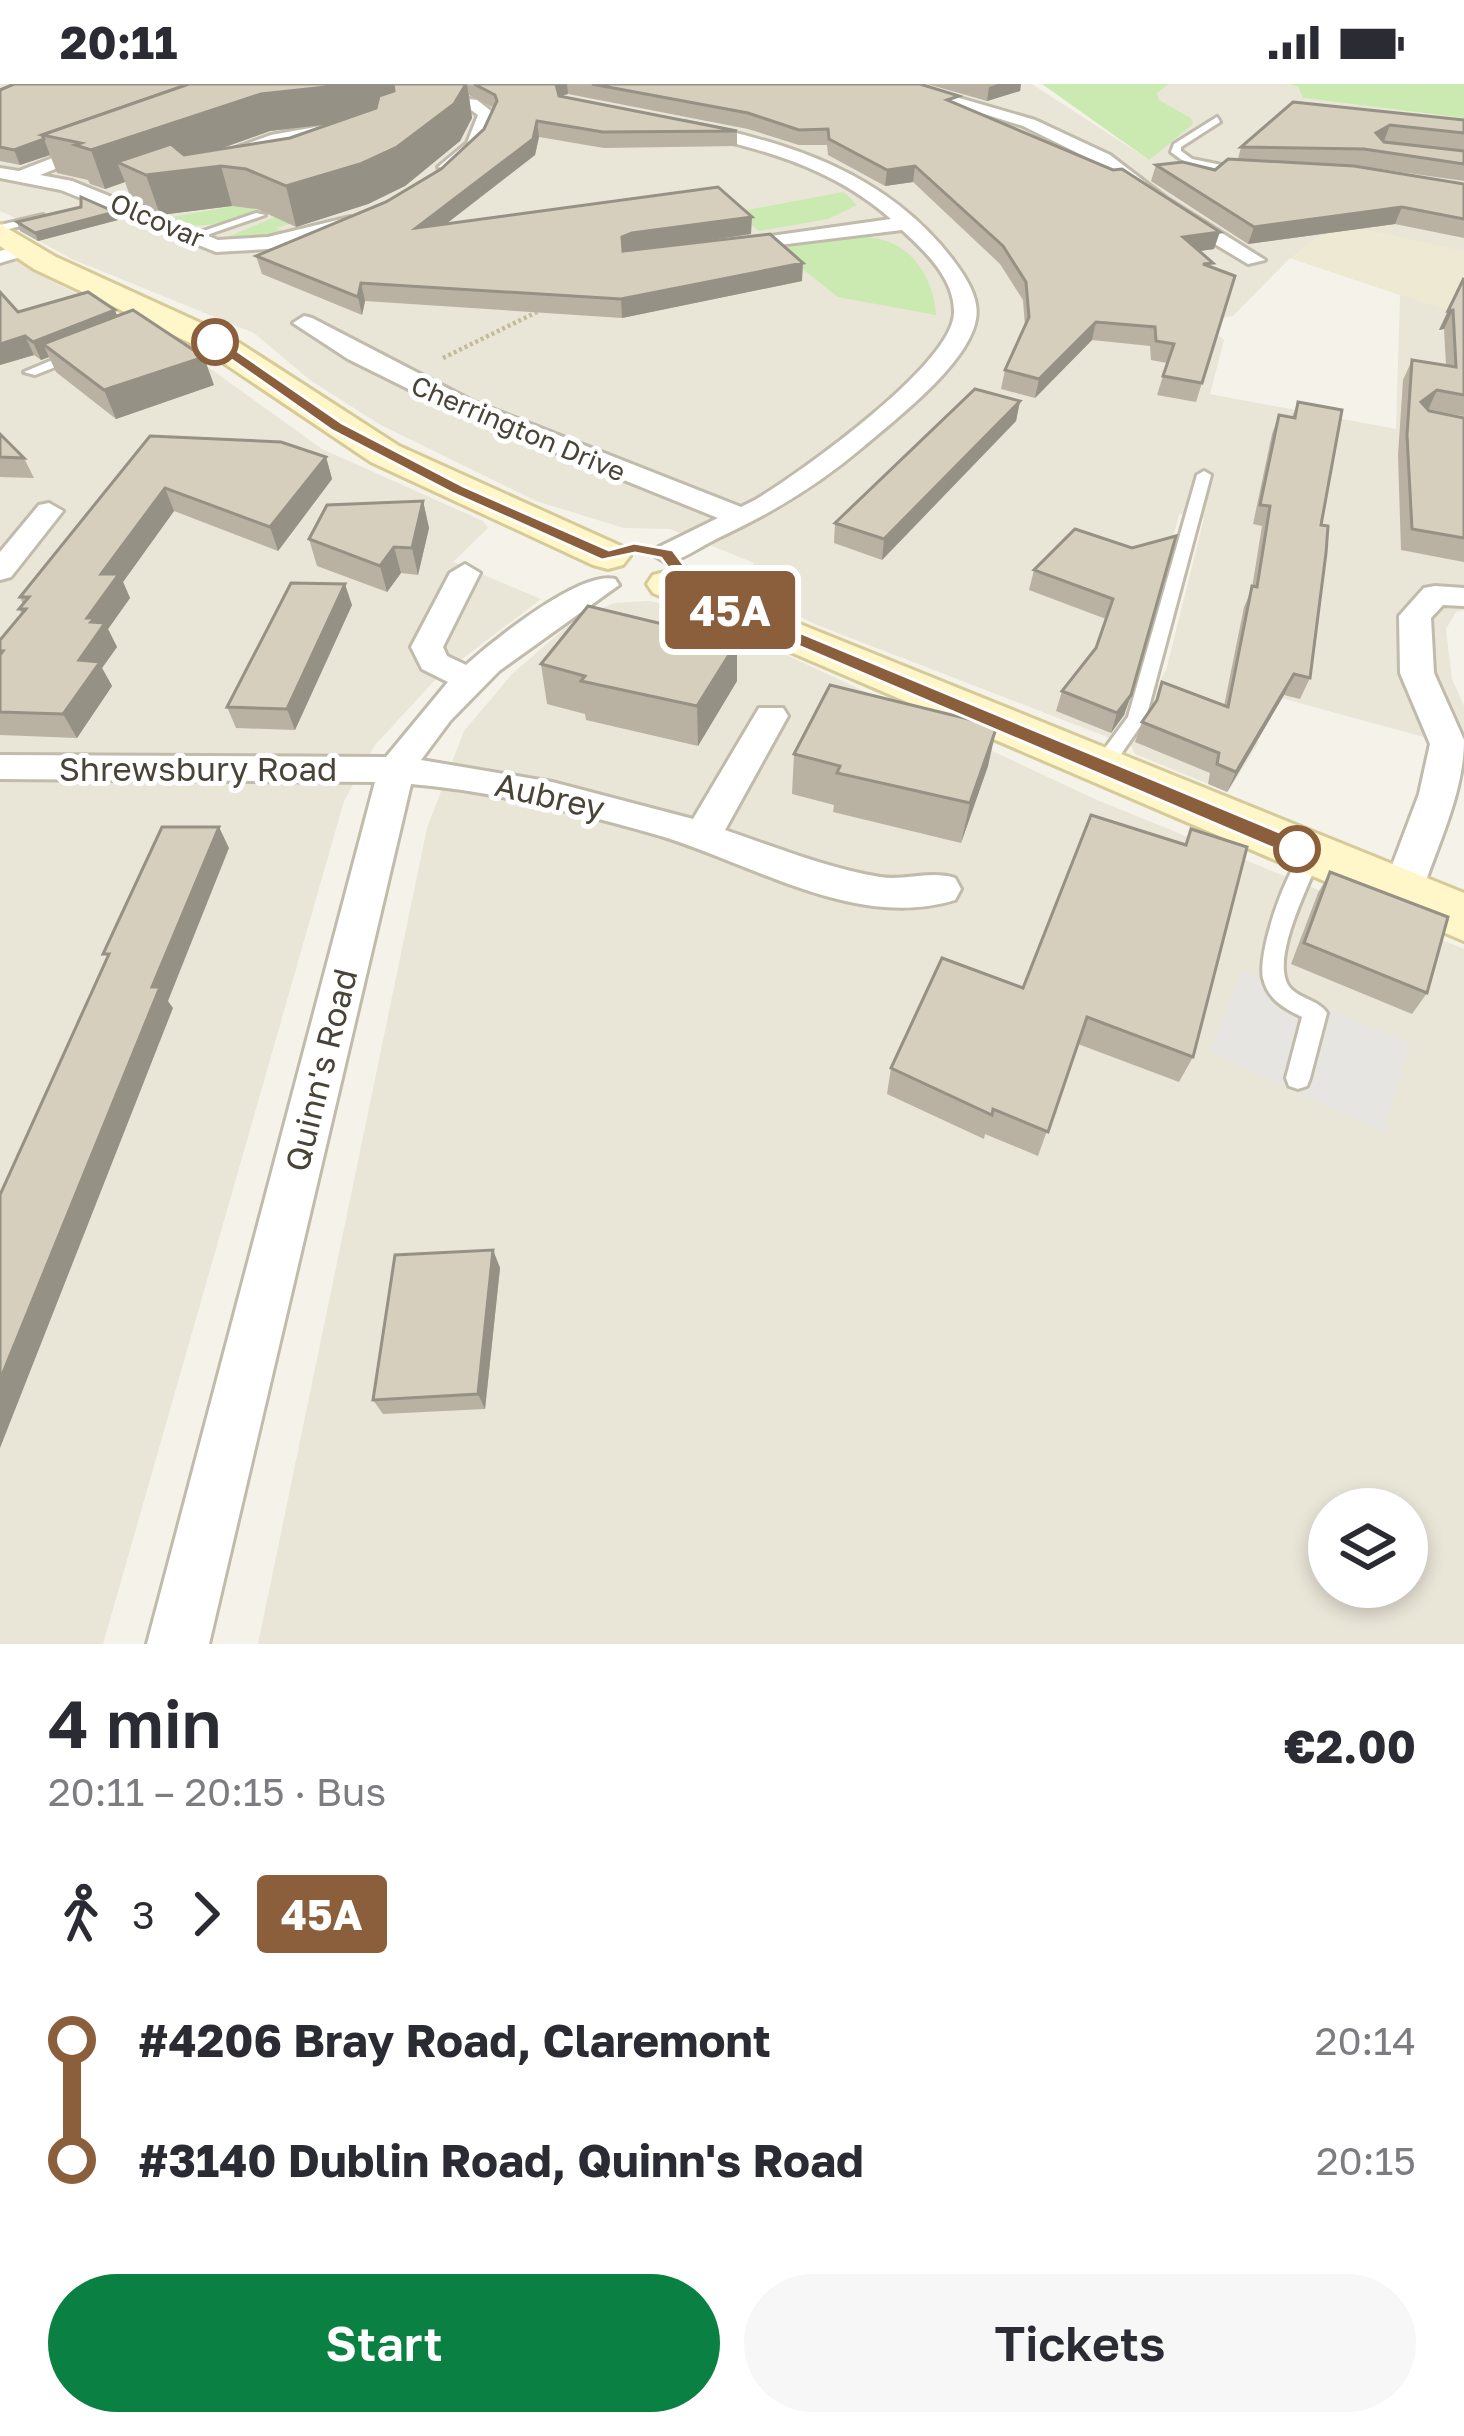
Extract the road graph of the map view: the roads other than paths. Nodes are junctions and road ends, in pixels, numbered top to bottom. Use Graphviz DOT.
graph roads {
  1 [pos="895,84"];
  2 [pos="402,98"];
  3 [pos="471,103"];
  4 [pos="420,116"];
  5 [pos="1217,120"];
  6 [pos="660,123"];
  7 [pos="360,128"];
  8 [pos="238,135"];
  9 [pos="116,139"];
  10 [pos="263,143"];
  11 [pos="310,153"];
  12 [pos="0,173"];
  13 [pos="1255,173"];
  14 [pos="26,174"];
  15 [pos="234,179"];
  16 [pos="425,183"];
  17 [pos="132,193"];
  18 [pos="109,200"];
  19 [pos="61,213"];
  20 [pos="369,214"];
  21 [pos="260,215"];
  22 [pos="907,223"];
  23 [pos="188,238"];
  24 [pos="6,242"];
  25 [pos="702,251"];
  26 [pos="1255,260"];
  27 [pos="304,323"];
  28 [pos="86,350"];
  29 [pos="30,372"];
  30 [pos="1204,475"];
  31 [pos="49,511"];
  32 [pos="741,517"];
  33 [pos="668,569"];
  34 [pos="606,570"];
  35 [pos="0,571"];
  36 [pos="465,573"];
  37 [pos="1464,597"];
  38 [pos="469,680"];
  39 [pos="771,716"];
  40 [pos="0,767"];
  41 [pos="1101,768"];
  42 [pos="396,770"];
  43 [pos="702,836"];
  44 [pos="1311,854"];
  45 [pos="941,889"];
  46 [pos="1402,892"];
  47 [pos="1464,918"];
  48 [pos="1298,1078"];
  49 [pos="178,1644"];
  1 -- 26 [label="street"];
  2 -- 3 [label="street"];
  3 -- 4 [label="street"];
  3 -- 16 [label="street"];
  5 -- 13 [label="lane"];
  6 -- 22 [label="street"];
  7 -- 10 [label="street"];
  8 -- 10 [label="street"];
  9 -- 14 [label="street, Olcovar"];
  10 -- 11 [label="street"];
  10 -- 15 [label="street"];
  12 -- 14 [label="street, Olcovar"];
  14 -- 18 [label="street, Olcovar"];
  17 -- 18 [label="street"];
  18 -- 23 [label="street, Olcovar"];
  19 -- 24 [label="lane"];
  20 -- 23 [label="street, Olcovar"];
  21 -- 23 [label="lane"];
  22 -- 25 [label="street"];
  22 -- 32 [label="street"];
  24 -- 34 [label="main road"];
  27 -- 32 [label="street, Cherrington Drive"];
  28 -- 29 [label="lane"];
  30 -- 41 [label="lane"];
  31 -- 35 [label="street"];
  32 -- 33 [label="street"];
  33 -- 34 [label="main road"];
  33 -- 41 [label="main road"];
  34 -- 38 [label="street, Quinn's Road"];
  36 -- 38 [label="street"];
  37 -- 46 [label="street"];
  38 -- 42 [label="street, Quinn's Road"];
  39 -- 43 [label="street"];
  40 -- 42 [label="street, Shrewsbury Road"];
  41 -- 44 [label="main road"];
  42 -- 43 [label="street, Aubrey"];
  42 -- 49 [label="street, Quinn's Road"];
  43 -- 45 [label="street, Aubrey"];
  44 -- 46 [label="main road"];
  44 -- 48 [label="lane"];
  46 -- 47 [label="main road"];
}
